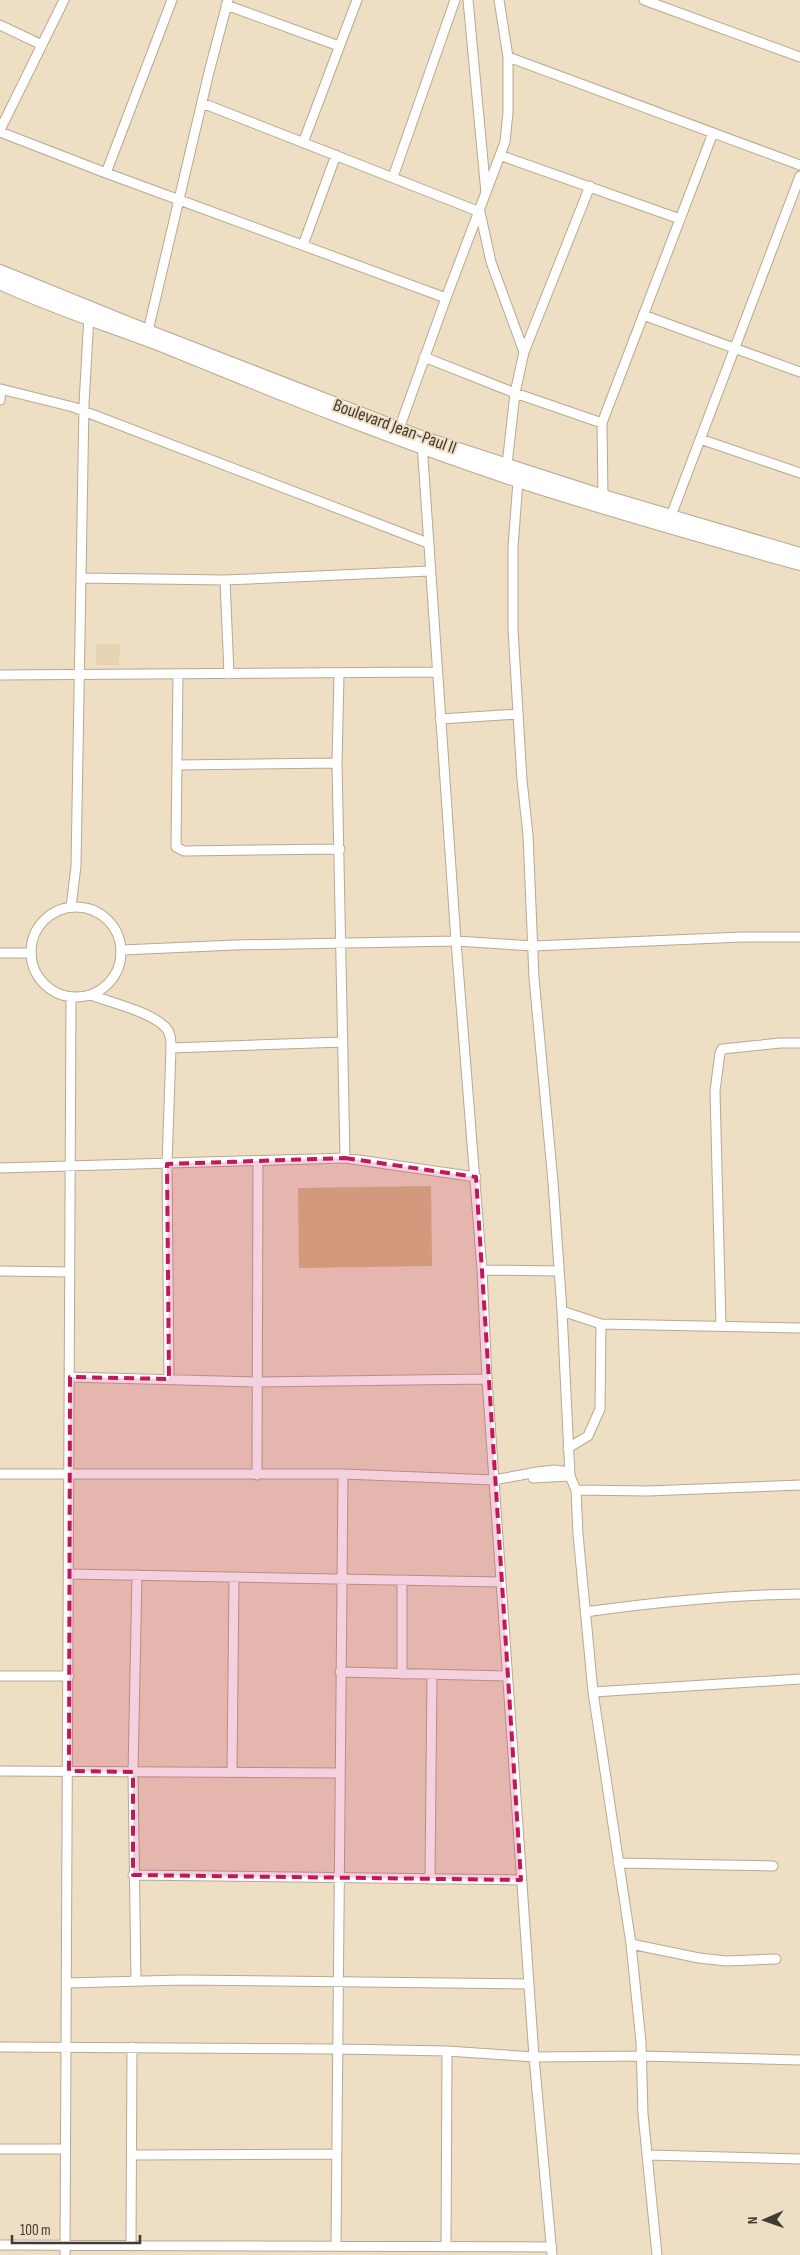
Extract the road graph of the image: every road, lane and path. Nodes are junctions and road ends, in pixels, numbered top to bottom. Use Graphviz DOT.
graph roads {
  1 [pos="64,0"];
  2 [pos="172,0"];
  3 [pos="357,0"];
  4 [pos="455,0"];
  5 [pos="468,0"];
  6 [pos="500,0"];
  7 [pos="644,0"];
  8 [pos="227,2"];
  9 [pos="657,2"];
  10 [pos="0,25"];
  11 [pos="42,45"];
  12 [pos="340,46"];
  13 [pos="508,57"];
  14 [pos="800,57"];
  15 [pos="202,104"];
  16 [pos="0,131"];
  17 [pos="712,133"];
  18 [pos="303,143"];
  19 [pos="336,155"];
  20 [pos="502,156"];
  21 [pos="800,165"];
  22 [pos="106,174"];
  23 [pos="800,176"];
  24 [pos="393,177"];
  25 [pos="590,186"];
  26 [pos="486,195"];
  27 [pos="179,199"];
  28 [pos="480,212"];
  29 [pos="680,219"];
  30 [pos="303,245"];
  31 [pos="0,271"];
  32 [pos="0,283"];
  33 [pos="446,298"];
  34 [pos="90,313"];
  35 [pos="643,315"];
  36 [pos="148,331"];
  37 [pos="734,348"];
  38 [pos="524,352"];
  39 [pos="424,357"];
  40 [pos="800,372"];
  41 [pos="515,393"];
  42 [pos="0,400"];
  43 [pos="84,411"];
  44 [pos="602,423"];
  45 [pos="399,429"];
  46 [pos="700,439"];
  47 [pos="423,443"];
  48 [pos="507,464"];
  49 [pos="800,473"];
  50 [pos="518,481"];
  51 [pos="603,496"];
  52 [pos="671,516"];
  53 [pos="428,543"];
  54 [pos="800,554"];
  55 [pos="800,564"];
  56 [pos="430,570"];
  57 [pos="81,578"];
  58 [pos="225,580"];
  59 [pos="437,672"];
  60 [pos="79,673"];
  61 [pos="0,674"];
  62 [pos="178,674"];
  63 [pos="229,674"];
  64 [pos="338,674"];
  65 [pos="518,714"];
  66 [pos="440,719"];
  67 [pos="337,763"];
  68 [pos="177,765"];
  69 [pos="340,849"];
  70 [pos="71,907"];
  71 [pos="800,937"];
  72 [pos="456,941"];
  73 [pos="341,944"];
  74 [pos="533,946"];
  75 [pos="122,950"];
  76 [pos="0,953"];
  77 [pos="31,953"];
  78 [pos="91,995"];
  79 [pos="71,997"];
  80 [pos="342,1042"];
  81 [pos="800,1043"];
  82 [pos="172,1048"];
  83 [pos="345,1158"];
  84 [pos="258,1162"];
  85 [pos="167,1164"];
  86 [pos="71,1167"];
  87 [pos="0,1168"];
  88 [pos="476,1177"];
  89 [pos="482,1270"];
  90 [pos="0,1271"];
  91 [pos="558,1271"];
  92 [pos="70,1272"];
  93 [pos="562,1311"];
  94 [pos="601,1324"];
  95 [pos="721,1326"];
  96 [pos="800,1328"];
  97 [pos="70,1377"];
  98 [pos="169,1379"];
  99 [pos="486,1379"];
  100 [pos="256,1382"];
  101 [pos="568,1448"];
  102 [pos="0,1474"];
  103 [pos="343,1474"];
  104 [pos="570,1474"];
  105 [pos="257,1475"];
  106 [pos="70,1476"];
  107 [pos="494,1480"];
  108 [pos="800,1485"];
  109 [pos="576,1490"];
  110 [pos="69,1574"];
  111 [pos="137,1575"];
  112 [pos="234,1577"];
  113 [pos="342,1579"];
  114 [pos="402,1580"];
  115 [pos="501,1582"];
  116 [pos="800,1594"];
  117 [pos="585,1612"];
  118 [pos="340,1672"];
  119 [pos="402,1674"];
  120 [pos="432,1674"];
  121 [pos="0,1676"];
  122 [pos="69,1676"];
  123 [pos="507,1676"];
  124 [pos="800,1679"];
  125 [pos="593,1692"];
  126 [pos="0,1771"];
  127 [pos="68,1771"];
  128 [pos="133,1772"];
  129 [pos="232,1772"];
  130 [pos="339,1773"];
  131 [pos="618,1863"];
  132 [pos="773,1866"];
  133 [pos="133,1875"];
  134 [pos="338,1878"];
  135 [pos="430,1880"];
  136 [pos="522,1880"];
  137 [pos="632,1944"];
  138 [pos="776,1959"];
  139 [pos="136,1981"];
  140 [pos="337,1982"];
  141 [pos="68,1983"];
  142 [pos="529,1984"];
  143 [pos="68,2046"];
  144 [pos="0,2047"];
  145 [pos="132,2047"];
  146 [pos="338,2049"];
  147 [pos="447,2051"];
  148 [pos="641,2056"];
  149 [pos="534,2057"];
  150 [pos="800,2060"];
  151 [pos="0,2149"];
  152 [pos="64,2149"];
  153 [pos="337,2154"];
  154 [pos="132,2155"];
  155 [pos="648,2155"];
  156 [pos="800,2159"];
  157 [pos="0,2245"];
  158 [pos="132,2246"];
  159 [pos="336,2246"];
  160 [pos="446,2247"];
  161 [pos="65,2251"];
  162 [pos="304,2251"];
  163 [pos="552,2251"];
  164 [pos="657,2255"];
  1 -- 11 [label="street"];
  2 -- 22 [label="street"];
  3 -- 12 [label="street"];
  4 -- 24 [label="street"];
  5 -- 26 [label="street"];
  6 -- 13 [label="street"];
  7 -- 9 [label="street"];
  8 -- 12 [label="street"];
  8 -- 15 [label="street"];
  9 -- 14 [label="street"];
  10 -- 11 [label="street"];
  11 -- 16 [label="street"];
  12 -- 18 [label="street"];
  13 -- 17 [label="street"];
  13 -- 20 [label="street"];
  15 -- 18 [label="street"];
  15 -- 27 [label="street"];
  16 -- 22 [label="street"];
  17 -- 21 [label="street"];
  17 -- 29 [label="street"];
  18 -- 19 [label="street"];
  19 -- 24 [label="street"];
  19 -- 30 [label="street"];
  20 -- 25 [label="street"];
  20 -- 26 [label="street"];
  22 -- 27 [label="street"];
  23 -- 37 [label="street"];
  24 -- 28 [label="street"];
  25 -- 29 [label="street"];
  25 -- 38 [label="street"];
  26 -- 28 [label="street"];
  27 -- 30 [label="street"];
  27 -- 36 [label="street"];
  28 -- 33 [label="street"];
  28 -- 38 [label="street"];
  29 -- 35 [label="street"];
  30 -- 33 [label="street"];
  31 -- 34 [label="main road, Boulevard Jean-Paul II"];
  32 -- 34 [label="main road, Boulevard Jean-Paul II"];
  33 -- 39 [label="street"];
  34 -- 36 [label="main road, Boulevard Jean-Paul II"];
  34 -- 43 [label="street"];
  34 -- 47 [label="main road, Boulevard Jean-Paul II"];
  35 -- 37 [label="street"];
  35 -- 44 [label="street"];
  36 -- 45 [label="main road, Boulevard Jean-Paul II"];
  37 -- 40 [label="street"];
  37 -- 46 [label="street"];
  38 -- 41 [label="street"];
  39 -- 41 [label="street"];
  39 -- 45 [label="street"];
  41 -- 44 [label="street"];
  41 -- 48 [label="street"];
  42 -- 43 [label="street"];
  43 -- 53 [label="street"];
  43 -- 57 [label="street"];
  44 -- 51 [label="street"];
  45 -- 47 [label="main road, Boulevard Jean-Paul II"];
  46 -- 49 [label="street"];
  46 -- 52 [label="street"];
  47 -- 48 [label="main road, Boulevard Jean-Paul II"];
  47 -- 50 [label="main road, Boulevard Jean-Paul II"];
  47 -- 53 [label="street"];
  48 -- 51 [label="main road, Boulevard Jean-Paul II"];
  50 -- 55 [label="main road, Boulevard Jean-Paul II"];
  50 -- 65 [label="street"];
  51 -- 52 [label="main road, Boulevard Jean-Paul II"];
  52 -- 54 [label="main road, Boulevard Jean-Paul II"];
  53 -- 56 [label="street"];
  56 -- 58 [label="street"];
  56 -- 59 [label="street"];
  57 -- 58 [label="street"];
  57 -- 60 [label="street"];
  58 -- 63 [label="street"];
  59 -- 64 [label="street"];
  59 -- 66 [label="street"];
  60 -- 61 [label="street"];
  60 -- 62 [label="street"];
  60 -- 70 [label="street"];
  62 -- 63 [label="street"];
  62 -- 68 [label="street"];
  63 -- 64 [label="street"];
  64 -- 67 [label="street"];
  65 -- 66 [label="street"];
  65 -- 74 [label="street"];
  66 -- 72 [label="street"];
  67 -- 68 [label="street"];
  67 -- 69 [label="street"];
  68 -- 69 [label="street"];
  69 -- 73 [label="street"];
  70 -- 75 [label="street"];
  70 -- 77 [label="street"];
  71 -- 74 [label="street"];
  72 -- 73 [label="street"];
  72 -- 74 [label="street"];
  72 -- 88 [label="street"];
  73 -- 75 [label="street"];
  73 -- 80 [label="street"];
  74 -- 91 [label="street"];
  75 -- 78 [label="street"];
  76 -- 77 [label="street"];
  77 -- 79 [label="street"];
  78 -- 79 [label="street"];
  78 -- 82 [label="street"];
  79 -- 86 [label="street"];
  80 -- 82 [label="street"];
  80 -- 83 [label="street"];
  81 -- 95 [label="street"];
  82 -- 85 [label="street"];
  83 -- 84 [label="street"];
  83 -- 88 [label="street"];
  84 -- 85 [label="street"];
  84 -- 100 [label="street"];
  85 -- 86 [label="street"];
  85 -- 98 [label="street"];
  86 -- 87 [label="street"];
  86 -- 92 [label="street"];
  88 -- 89 [label="street"];
  89 -- 91 [label="street"];
  89 -- 99 [label="street"];
  90 -- 92 [label="street"];
  91 -- 93 [label="street"];
  92 -- 97 [label="street"];
  93 -- 94 [label="street"];
  93 -- 101 [label="street"];
  94 -- 95 [label="street"];
  94 -- 101 [label="street"];
  95 -- 96 [label="street"];
  97 -- 98 [label="street"];
  97 -- 106 [label="street"];
  98 -- 100 [label="street"];
  99 -- 100 [label="street"];
  99 -- 107 [label="street"];
  100 -- 105 [label="street"];
  101 -- 104 [label="street"];
  102 -- 106 [label="street"];
  103 -- 105 [label="street"];
  103 -- 107 [label="street"];
  103 -- 113 [label="street"];
  104 -- 107 [label="street"];
  104 -- 109 [label="street"];
  105 -- 106 [label="street"];
  106 -- 110 [label="street"];
  107 -- 115 [label="street"];
  108 -- 109 [label="street"];
  109 -- 117 [label="street"];
  110 -- 111 [label="street"];
  110 -- 122 [label="street"];
  111 -- 112 [label="street"];
  111 -- 128 [label="street"];
  112 -- 113 [label="street"];
  112 -- 129 [label="street"];
  113 -- 114 [label="street"];
  113 -- 118 [label="street"];
  114 -- 115 [label="street"];
  114 -- 119 [label="street"];
  115 -- 123 [label="street"];
  116 -- 117 [label="street"];
  117 -- 125 [label="street"];
  118 -- 119 [label="street"];
  118 -- 130 [label="street"];
  119 -- 120 [label="street"];
  120 -- 123 [label="street"];
  120 -- 135 [label="street"];
  121 -- 122 [label="street"];
  122 -- 127 [label="street"];
  123 -- 136 [label="street"];
  124 -- 125 [label="street"];
  125 -- 131 [label="street"];
  126 -- 127 [label="street"];
  127 -- 128 [label="street"];
  127 -- 141 [label="street"];
  128 -- 129 [label="street"];
  128 -- 133 [label="street"];
  129 -- 130 [label="street"];
  130 -- 134 [label="street"];
  131 -- 132 [label="street"];
  131 -- 137 [label="street"];
  133 -- 134 [label="street"];
  133 -- 139 [label="street"];
  134 -- 135 [label="street"];
  134 -- 140 [label="street"];
  135 -- 136 [label="street"];
  136 -- 142 [label="street"];
  137 -- 138 [label="street"];
  137 -- 148 [label="street"];
  139 -- 140 [label="street"];
  139 -- 141 [label="street"];
  140 -- 142 [label="street"];
  140 -- 146 [label="street"];
  141 -- 143 [label="street"];
  142 -- 149 [label="street"];
  143 -- 144 [label="street"];
  143 -- 145 [label="street"];
  143 -- 152 [label="street"];
  145 -- 146 [label="street"];
  145 -- 154 [label="street"];
  146 -- 147 [label="street"];
  146 -- 153 [label="street"];
  147 -- 149 [label="street"];
  147 -- 160 [label="street"];
  148 -- 149 [label="street"];
  148 -- 150 [label="street"];
  148 -- 155 [label="street"];
  149 -- 163 [label="street"];
  151 -- 152 [label="street"];
  152 -- 161 [label="street"];
  153 -- 154 [label="street"];
  153 -- 159 [label="street"];
  154 -- 158 [label="street"];
  155 -- 156 [label="street"];
  155 -- 164 [label="street"];
  157 -- 161 [label="street"];
  158 -- 161 [label="street"];
  158 -- 162 [label="street"];
  159 -- 160 [label="street"];
  159 -- 162 [label="street"];
  160 -- 163 [label="street"];
}
